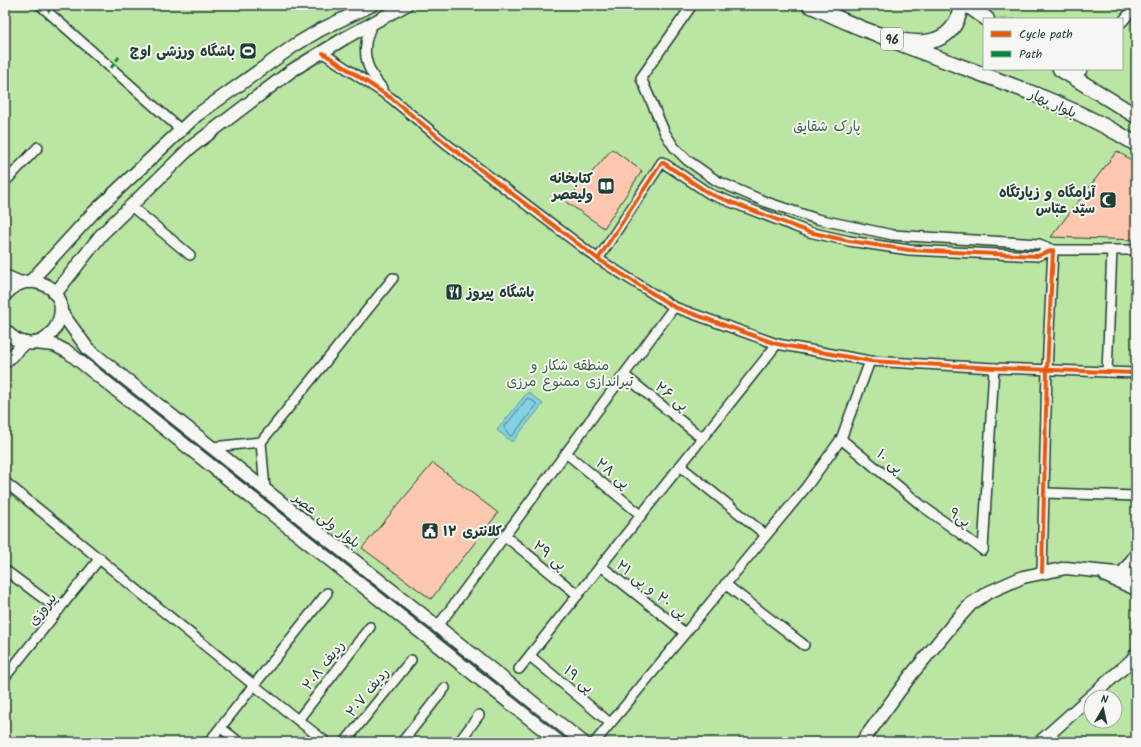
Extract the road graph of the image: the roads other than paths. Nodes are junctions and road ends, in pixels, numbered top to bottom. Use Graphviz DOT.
graph roads {
  1 [pos="40,5"];
  2 [pos="372,5"];
  3 [pos="406,5"];
  4 [pos="692,5"];
  5 [pos="808,5"];
  6 [pos="961,5"];
  7 [pos="967,5"];
  8 [pos="1136,6"];
  9 [pos="356,8"];
  10 [pos="986,18"];
  11 [pos="1123,21"];
  12 [pos="373,23"];
  13 [pos="877,34"];
  14 [pos="323,53"];
  15 [pos="1064,70"];
  16 [pos="1079,74"];
  17 [pos="999,75"];
  18 [pos="391,98"];
  19 [pos="1136,116"];
  20 [pos="180,129"];
  21 [pos="1136,144"];
  22 [pos="38,148"];
  23 [pos="5,182"];
  24 [pos="131,206"];
  25 [pos="1053,250"];
  26 [pos="1112,250"];
  27 [pos="1136,250"];
  28 [pos="190,255"];
  29 [pos="598,258"];
  30 [pos="5,276"];
  31 [pos="393,278"];
  32 [pos="26,282"];
  33 [pos="55,294"];
  34 [pos="5,295"];
  35 [pos="674,307"];
  36 [pos="61,312"];
  37 [pos="5,330"];
  38 [pos="30,343"];
  39 [pos="777,344"];
  40 [pos="870,361"];
  41 [pos="5,362"];
  42 [pos="994,368"];
  43 [pos="1047,370"];
  44 [pos="1107,372"];
  45 [pos="1136,373"];
  46 [pos="624,375"];
  47 [pos="702,438"];
  48 [pos="841,439"];
  49 [pos="261,442"];
  50 [pos="212,447"];
  51 [pos="566,453"];
  52 [pos="680,466"];
  53 [pos="5,482"];
  54 [pos="265,490"];
  55 [pos="1045,493"];
  56 [pos="1136,496"];
  57 [pos="921,505"];
  58 [pos="641,515"];
  59 [pos="766,535"];
  60 [pos="505,536"];
  61 [pos="1136,552"];
  62 [pos="100,558"];
  63 [pos="601,566"];
  64 [pos="5,570"];
  65 [pos="1090,570"];
  66 [pos="1042,572"];
  67 [pos="1121,573"];
  68 [pos="1136,575"];
  69 [pos="725,584"];
  70 [pos="1136,590"];
  71 [pos="327,593"];
  72 [pos="578,595"];
  73 [pos="59,610"];
  74 [pos="438,626"];
  75 [pos="370,628"];
  76 [pos="685,633"];
  77 [pos="804,645"];
  78 [pos="530,656"];
  79 [pos="1135,657"];
  80 [pos="411,660"];
  81 [pos="520,669"];
  82 [pos="5,677"];
  83 [pos="253,686"];
  84 [pos="445,688"];
  85 [pos="479,715"];
  86 [pos="298,720"];
  87 [pos="610,723"];
  88 [pos="221,728"];
  89 [pos="209,742"];
  90 [pos="239,742"];
  91 [pos="326,742"];
  92 [pos="345,742"];
  93 [pos="402,742"];
  94 [pos="458,742"];
  95 [pos="559,742"];
  96 [pos="583,742"];
  97 [pos="595,742"];
  98 [pos="862,742"];
  99 [pos="1040,742"];
  1 -- 20 [label="street"];
  2 -- 9 [label="street"];
  3 -- 12 [label="street"];
  4 -- 25 [label="street"];
  5 -- 13 [label="main road, 96"];
  6 -- 13 [label="main road, 96"];
  7 -- 10 [label="main road"];
  8 -- 11 [label="street"];
  9 -- 20 [label="street"];
  12 -- 14 [label="street"];
  12 -- 18 [label="street"];
  13 -- 17 [label="main road, بلوار بهار"];
  14 -- 18 [label="street"];
  14 -- 24 [label="street"];
  15 -- 16 [label="main road"];
  16 -- 19 [label="main road"];
  17 -- 21 [label="main road, بلوار بهار"];
  18 -- 29 [label="street"];
  20 -- 32 [label="street"];
  22 -- 23 [label="street"];
  24 -- 28 [label="street"];
  24 -- 33 [label="street"];
  25 -- 26 [label="street"];
  25 -- 29 [label="street"];
  25 -- 43 [label="street"];
  26 -- 27 [label="street"];
  26 -- 44 [label="street"];
  29 -- 35 [label="street"];
  30 -- 32 [label="street"];
  31 -- 49 [label="street"];
  32 -- 33 [label="street"];
  32 -- 34 [label="street"];
  33 -- 36 [label="street, بلوار ولی عصر"];
  35 -- 39 [label="street"];
  35 -- 46 [label="street"];
  36 -- 38 [label="street"];
  36 -- 50 [label="street, بلوار ولی عصر"];
  37 -- 38 [label="street"];
  38 -- 41 [label="street"];
  38 -- 95 [label="street, بلوار ولی عصر"];
  39 -- 40 [label="street"];
  39 -- 47 [label="street"];
  40 -- 42 [label="street"];
  40 -- 48 [label="street"];
  42 -- 43 [label="street"];
  42 -- 57 [label="street, پی۹"];
  43 -- 44 [label="street"];
  43 -- 55 [label="street"];
  44 -- 45 [label="street"];
  46 -- 47 [label="street, پی ۲۶"];
  46 -- 51 [label="street"];
  47 -- 52 [label="street"];
  48 -- 57 [label="street, پی ۱۰"];
  48 -- 59 [label="street"];
  49 -- 50 [label="street"];
  49 -- 54 [label="street"];
  50 -- 54 [label="street, بلوار ولی عصر"];
  51 -- 58 [label="street, پی ۲۸"];
  51 -- 60 [label="street"];
  52 -- 58 [label="street"];
  52 -- 59 [label="street"];
  53 -- 62 [label="street"];
  54 -- 74 [label="street, بلوار ولی عصر"];
  55 -- 56 [label="street"];
  55 -- 66 [label="street"];
  58 -- 63 [label="street"];
  59 -- 69 [label="street"];
  60 -- 72 [label="street, پی ۲۹"];
  60 -- 74 [label="street"];
  61 -- 67 [label="street"];
  62 -- 73 [label="street, پیروزی"];
  62 -- 83 [label="street"];
  63 -- 72 [label="street"];
  63 -- 76 [label="street, پی ۲۰ و پی ۲۱"];
  64 -- 73 [label="street"];
  65 -- 66 [label="street"];
  65 -- 67 [label="street"];
  65 -- 70 [label="street"];
  66 -- 98 [label="street"];
  67 -- 68 [label="street"];
  69 -- 76 [label="street"];
  69 -- 77 [label="street"];
  71 -- 83 [label="street"];
  72 -- 78 [label="street"];
  73 -- 82 [label="street, پیروزی"];
  74 -- 96 [label="street, بلوار ولی عصر"];
  75 -- 86 [label="street, ردیف ۲۰۸"];
  76 -- 87 [label="street"];
  78 -- 81 [label="street"];
  78 -- 87 [label="street, پی ۱۹"];
  79 -- 99 [label="street"];
  80 -- 92 [label="street, ردیف ۲۰۷"];
  83 -- 86 [label="street"];
  83 -- 88 [label="street"];
  84 -- 93 [label="street"];
  85 -- 94 [label="street"];
  86 -- 91 [label="street"];
  87 -- 97 [label="street"];
  88 -- 89 [label="street"];
  88 -- 90 [label="street"];
}
